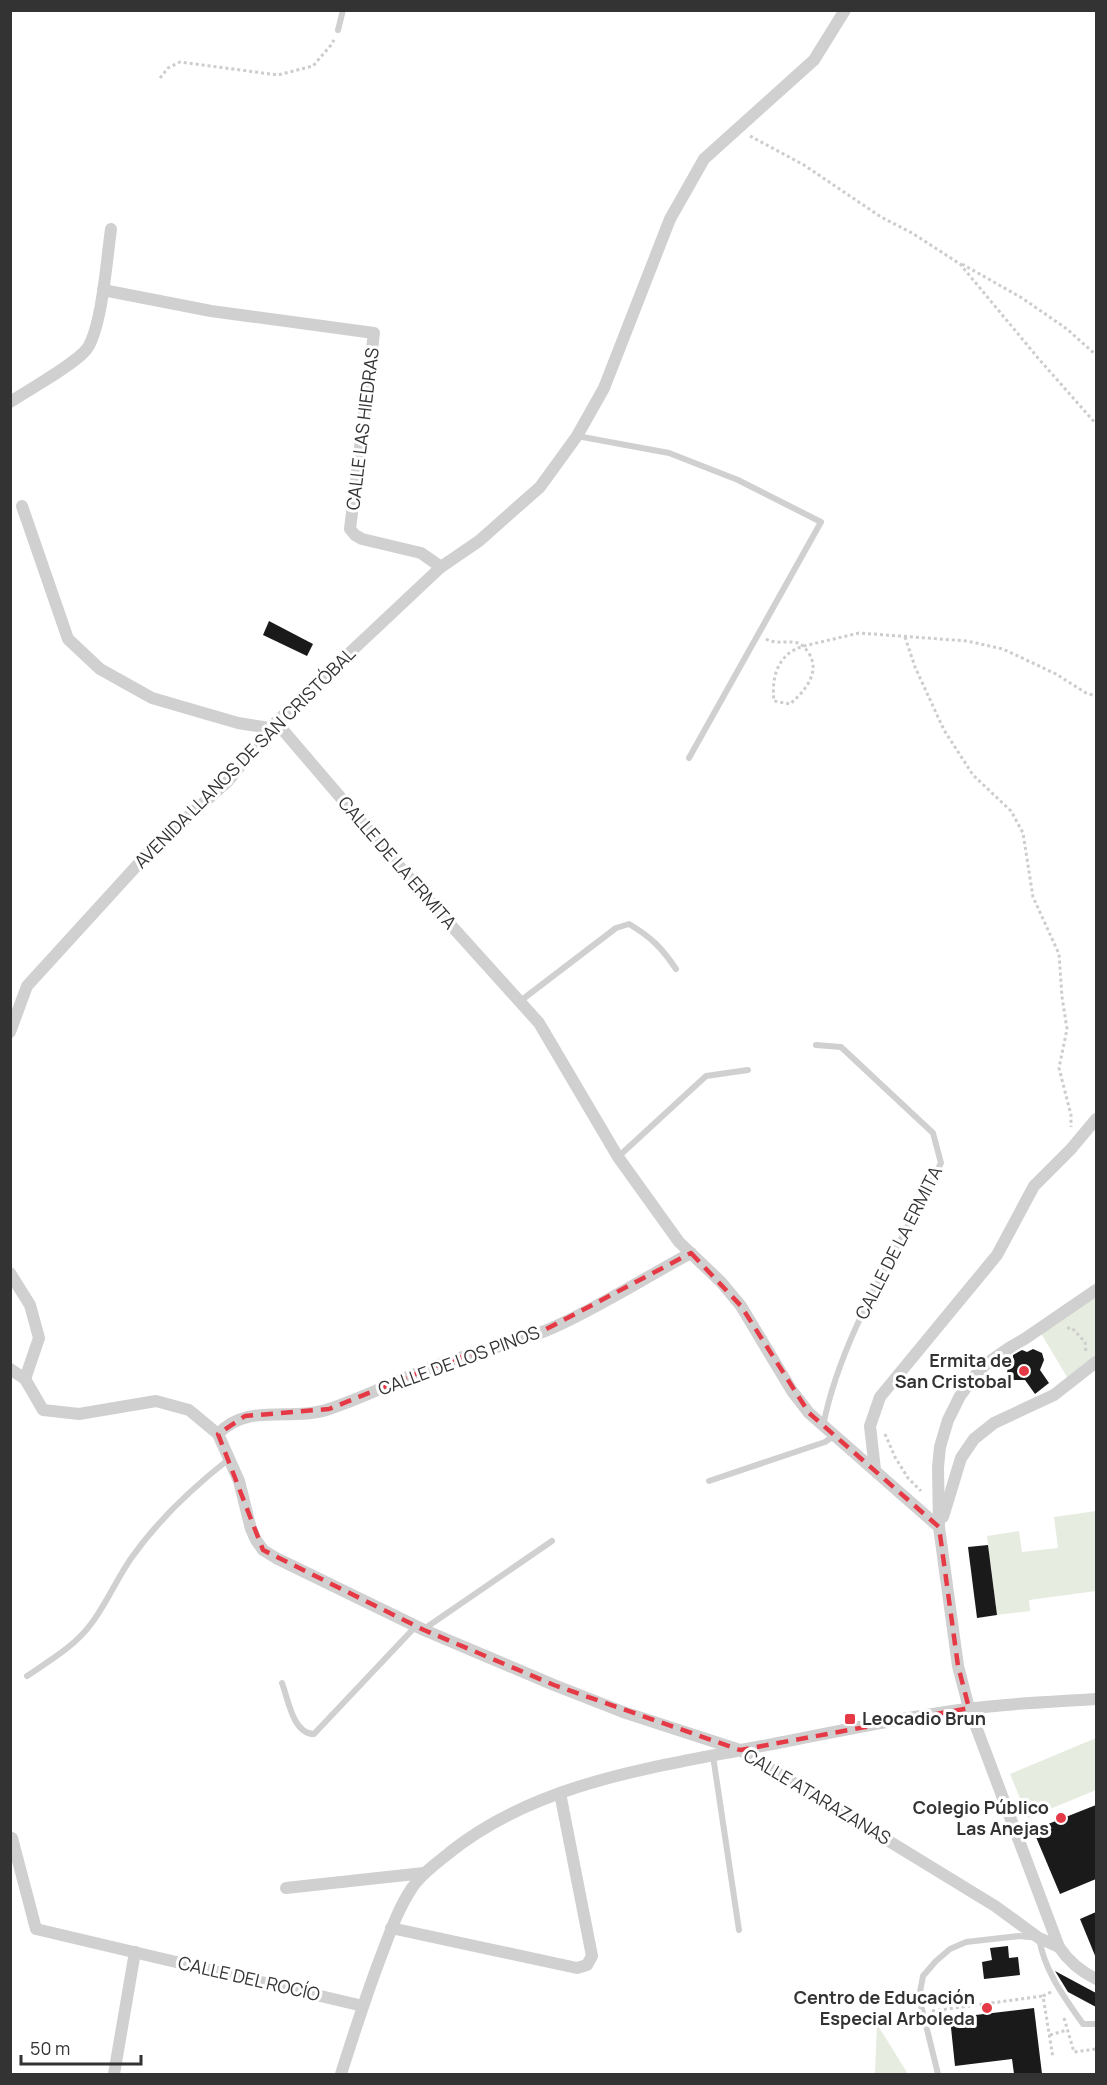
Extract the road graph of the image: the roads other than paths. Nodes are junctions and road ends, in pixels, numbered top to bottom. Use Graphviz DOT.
graph roads {
  1 [pos="343,10"];
  2 [pos="845,10"];
  3 [pos="338,30"];
  4 [pos="111,229"];
  5 [pos="103,290"];
  6 [pos="10,402"];
  7 [pos="577,436"];
  8 [pos="22,506"];
  9 [pos="441,567"];
  10 [pos="273,725"];
  11 [pos="689,758"];
  12 [pos="676,969"];
  13 [pos="518,1002"];
  14 [pos="15,1004"];
  15 [pos="10,1032"];
  16 [pos="816,1045"];
  17 [pos="748,1070"];
  18 [pos="1096,1119"];
  19 [pos="618,1157"];
  20 [pos="691,1253"];
  21 [pos="10,1273"];
  22 [pos="1096,1290"];
  23 [pos="1092,1366"];
  24 [pos="10,1369"];
  25 [pos="25,1379"];
  26 [pos="823,1427"];
  27 [pos="218,1434"];
  28 [pos="834,1436"];
  29 [pos="229,1459"];
  30 [pos="874,1470"];
  31 [pos="709,1481"];
  32 [pos="939,1527"];
  33 [pos="552,1541"];
  34 [pos="420,1628"];
  35 [pos="27,1676"];
  36 [pos="282,1683"];
  37 [pos="1096,1699"];
  38 [pos="969,1708"];
  39 [pos="741,1750"];
  40 [pos="713,1755"];
  41 [pos="560,1793"];
  42 [pos="10,1839"];
  43 [pos="424,1873"];
  44 [pos="286,1888"];
  45 [pos="1050,1922"];
  46 [pos="391,1928"];
  47 [pos="1025,1928"];
  48 [pos="739,1930"];
  49 [pos="1039,1938"];
  50 [pos="1059,1947"];
  51 [pos="135,1952"];
  52 [pos="1096,1979"];
  53 [pos="363,2006"];
  54 [pos="1096,2024"];
  55 [pos="114,2074"];
  56 [pos="341,2074"];
  57 [pos="938,2074"];
  1 -- 3 [label="lane"];
  2 -- 7 [label="street, AVENIDA LLANOS DE SAN CRISTÓBAL"];
  4 -- 5 [label="street"];
  5 -- 6 [label="street"];
  5 -- 9 [label="street, CALLE LAS HIEDRAS"];
  7 -- 9 [label="street, AVENIDA LLANOS DE SAN CRISTÓBAL"];
  7 -- 11 [label="lane"];
  8 -- 10 [label="street"];
  9 -- 10 [label="street, AVENIDA LLANOS DE SAN CRISTÓBAL"];
  10 -- 13 [label="street, CALLE DE LA ERMITA"];
  10 -- 14 [label="street, AVENIDA LLANOS DE SAN CRISTÓBAL"];
  12 -- 13 [label="lane"];
  13 -- 19 [label="street, CALLE DE LA ERMITA"];
  14 -- 15 [label="street, AVENIDA LLANOS DE SAN CRISTÓBAL"];
  16 -- 26 [label="lane, CALLE DE LA ERMITA"];
  17 -- 19 [label="lane"];
  18 -- 30 [label="street"];
  19 -- 20 [label="street, CALLE DE LA ERMITA"];
  20 -- 26 [label="street, CALLE DE LA ERMITA"];
  20 -- 27 [label="street, CALLE DE LOS PINOS"];
  21 -- 25 [label="street"];
  22 -- 32 [label="street"];
  23 -- 32 [label="street"];
  24 -- 25 [label="street"];
  25 -- 27 [label="street, CALLE ATARAZANAS"];
  26 -- 28 [label="street, CALLE DE LA ERMITA"];
  27 -- 29 [label="street, CALLE ATARAZANAS"];
  28 -- 30 [label="street, CALLE DE LA ERMITA"];
  28 -- 31 [label="lane"];
  29 -- 34 [label="street, CALLE ATARAZANAS"];
  29 -- 35 [label="lane"];
  30 -- 32 [label="street, CALLE DE LA ERMITA"];
  32 -- 38 [label="street"];
  33 -- 34 [label="lane"];
  34 -- 36 [label="lane"];
  34 -- 39 [label="street, CALLE ATARAZANAS"];
  37 -- 38 [label="street"];
  38 -- 39 [label="street"];
  38 -- 45 [label="street"];
  39 -- 40 [label="street"];
  39 -- 47 [label="street, CALLE ATARAZANAS"];
  40 -- 41 [label="street"];
  40 -- 48 [label="lane"];
  41 -- 43 [label="street"];
  41 -- 46 [label="street"];
  42 -- 51 [label="street, CALLE DEL ROCÍO"];
  43 -- 44 [label="street"];
  43 -- 46 [label="street"];
  45 -- 47 [label="street"];
  45 -- 50 [label="street"];
  46 -- 53 [label="street"];
  47 -- 49 [label="street, CALLE ATARAZANAS"];
  49 -- 50 [label="street, CALLE ATARAZANAS"];
  49 -- 54 [label="lane"];
  49 -- 57 [label="lane"];
  50 -- 52 [label="street"];
  51 -- 53 [label="street, CALLE DEL ROCÍO"];
  51 -- 55 [label="street"];
  53 -- 56 [label="street"];
}
